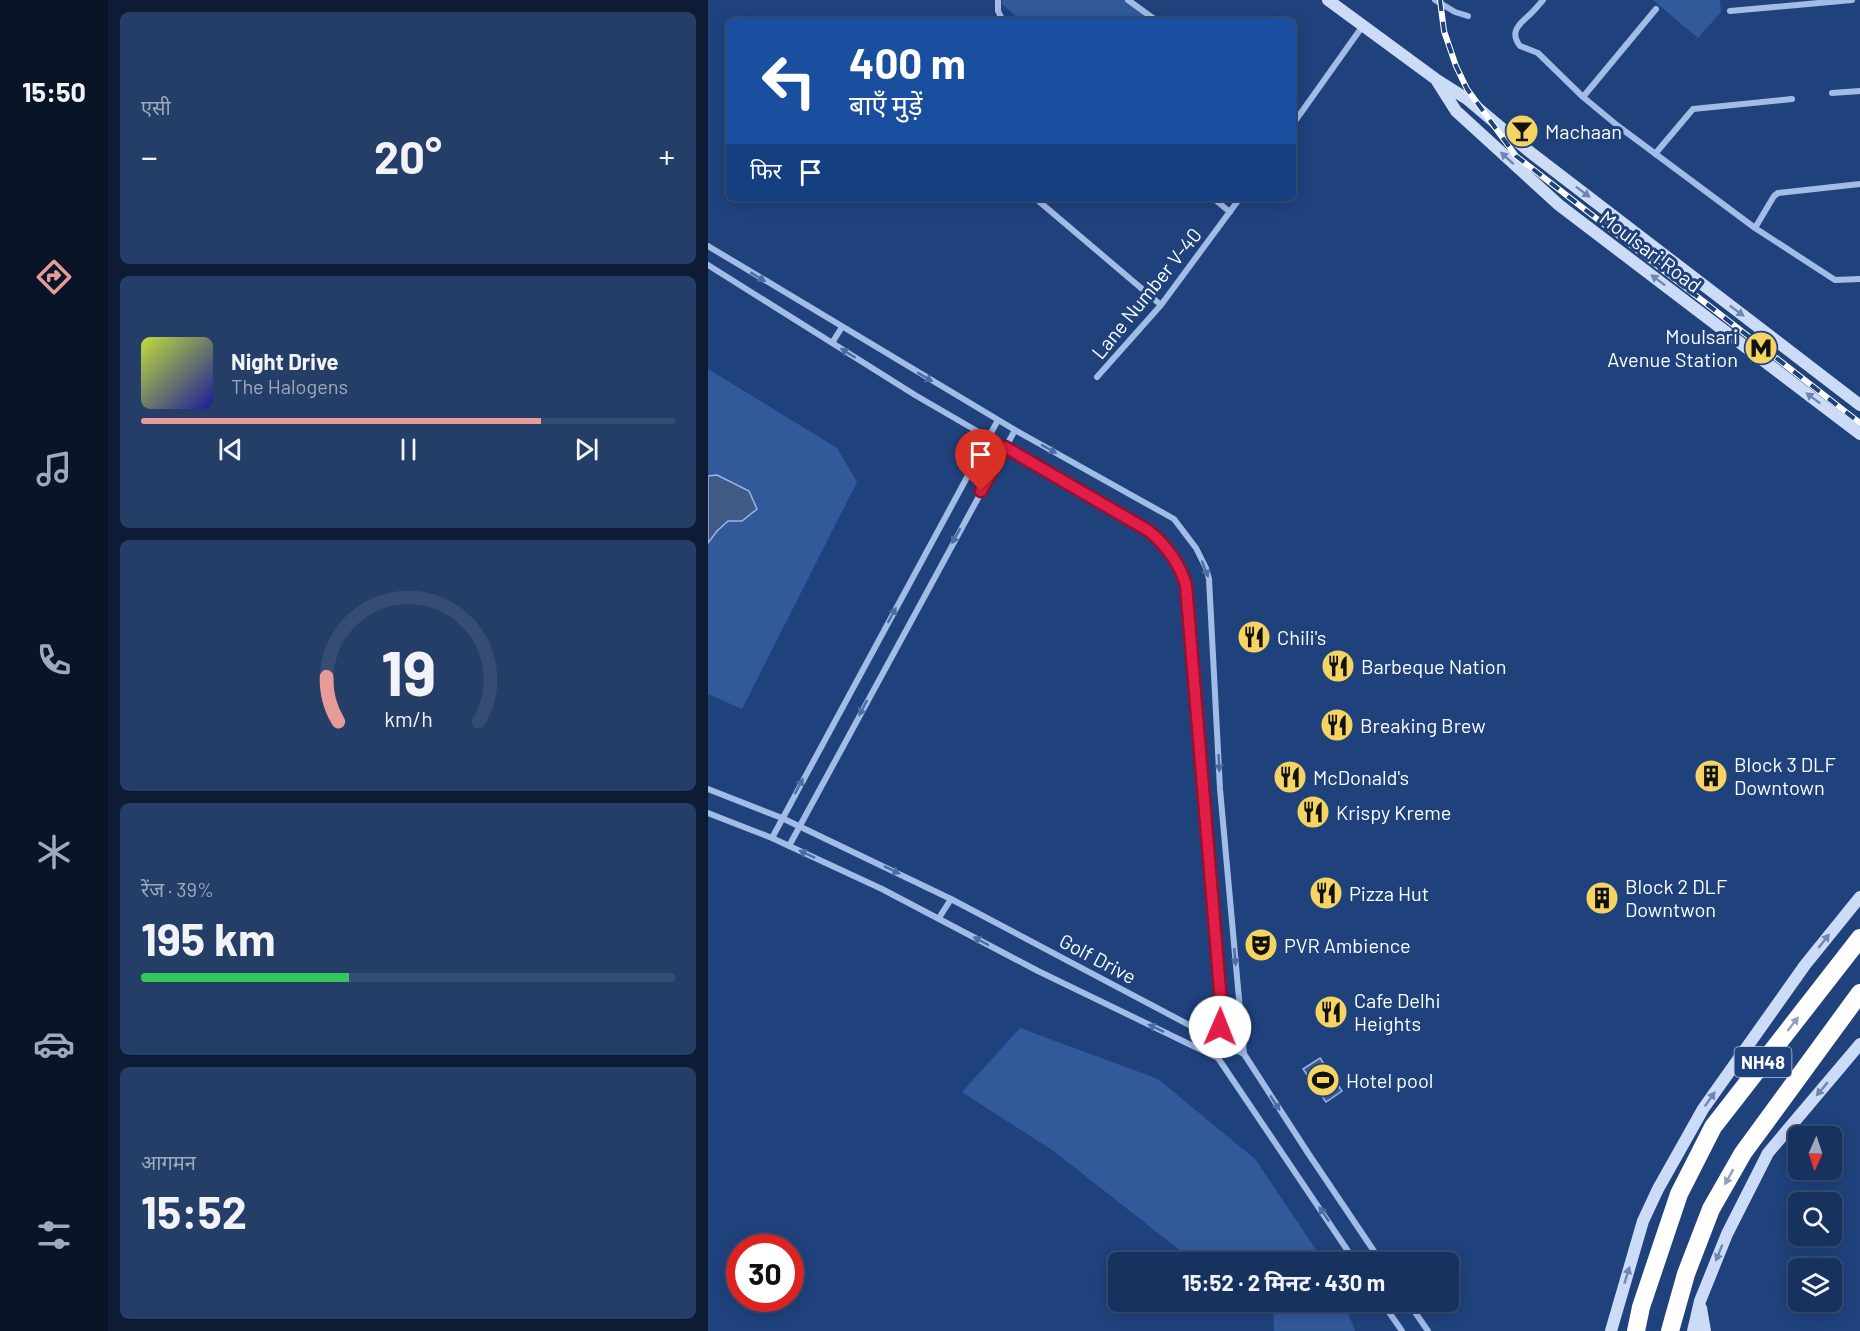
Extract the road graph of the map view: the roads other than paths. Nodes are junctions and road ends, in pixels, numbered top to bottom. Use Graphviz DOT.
graph roads {
  1 [pos="998,0"];
  2 [pos="1128,0"];
  3 [pos="1328,0"];
  4 [pos="1435,0"];
  5 [pos="1543,0"];
  6 [pos="1852,0"];
  7 [pos="1656,9"];
  8 [pos="1730,11"];
  9 [pos="1468,16"];
  10 [pos="1002,18"];
  11 [pos="1153,18"];
  12 [pos="1362,27"];
  13 [pos="1437,80"];
  14 [pos="1860,91"];
  15 [pos="1832,93"];
  16 [pos="1583,97"];
  17 [pos="1792,99"];
  18 [pos="1296,118"];
  19 [pos="1655,154"];
  20 [pos="1860,184"];
  21 [pos="1039,201"];
  22 [pos="1217,201"];
  23 [pos="1238,201"];
  24 [pos="1230,212"];
  25 [pos="1755,228"];
  26 [pos="708,246"];
  27 [pos="708,265"];
  28 [pos="1860,279"];
  29 [pos="1161,305"];
  30 [pos="842,327"];
  31 [pos="832,343"];
  32 [pos="1097,377"];
  33 [pos="1860,405"];
  34 [pos="998,420"];
  35 [pos="1015,430"];
  36 [pos="1860,434"];
  37 [pos="988,438"];
  38 [pos="1005,447"];
  39 [pos="708,789"];
  40 [pos="708,813"];
  41 [pos="782,818"];
  42 [pos="800,826"];
  43 [pos="772,838"];
  44 [pos="789,846"];
  45 [pos="1860,897"];
  46 [pos="951,899"];
  47 [pos="939,918"];
  48 [pos="1860,938"];
  49 [pos="1860,993"];
  50 [pos="1218,1040"];
  51 [pos="1860,1044"];
  52 [pos="1244,1054"];
  53 [pos="1218,1058"];
  54 [pos="1349,1252"];
  55 [pos="1375,1252"];
  56 [pos="1700,1301"];
  57 [pos="1390,1312"];
  58 [pos="1415,1312"];
  59 [pos="1402,1331"];
  60 [pos="1428,1331"];
  61 [pos="1611,1331"];
  62 [pos="1635,1331"];
  63 [pos="1670,1331"];
  64 [pos="1693,1331"];
  65 [pos="1705,1331"];
  1 -- 10 [label="street"];
  2 -- 11 [label="street"];
  3 -- 12 [label="street, Moulsari Road"];
  4 -- 9 [label="street"];
  5 -- 16 [label="street"];
  6 -- 8 [label="street"];
  7 -- 16 [label="street"];
  12 -- 13 [label="street, Moulsari Road"];
  12 -- 18 [label="street"];
  13 -- 33 [label="street, Moulsari Road, one-way"];
  36 -- 13 [label="street, Moulsari Road, one-way"];
  14 -- 15 [label="street"];
  16 -- 19 [label="street"];
  17 -- 19 [label="street"];
  19 -- 25 [label="street"];
  20 -- 25 [label="street"];
  21 -- 29 [label="street"];
  22 -- 24 [label="street"];
  23 -- 24 [label="street, Lane Number V-40"];
  24 -- 29 [label="street, Lane Number V-40"];
  25 -- 28 [label="street"];
  26 -- 30 [label="street, one-way"];
  27 -- 31 [label="street"];
  29 -- 32 [label="street, Lane Number V-40"];
  30 -- 31 [label="street"];
  30 -- 34 [label="street, one-way"];
  37 -- 31 [label="street, one-way"];
  34 -- 35 [label="street"];
  34 -- 37 [label="street"];
  35 -- 38 [label="street"];
  35 -- 52 [label="street, one-way"];
  37 -- 38 [label="street"];
  41 -- 37 [label="street, one-way"];
  38 -- 42 [label="street, one-way"];
  38 -- 50 [label="street"];
  39 -- 41 [label="street, Golf Drive"];
  40 -- 43 [label="street, Golf Drive"];
  41 -- 42 [label="street, Golf Drive"];
  41 -- 43 [label="street"];
  42 -- 44 [label="street"];
  42 -- 46 [label="street, Golf Drive, one-way"];
  43 -- 44 [label="street, Golf Drive"];
  47 -- 44 [label="street, Golf Drive, one-way"];
  61 -- 45 [label="street, one-way"];
  46 -- 47 [label="street"];
  46 -- 50 [label="street, Golf Drive"];
  53 -- 47 [label="street, Golf Drive, one-way"];
  62 -- 48 [label="highway, NH48, one-way"];
  49 -- 63 [label="highway, NH48, one-way"];
  50 -- 52 [label="street, Golf Drive"];
  50 -- 53 [label="street"];
  51 -- 56 [label="street, one-way"];
  52 -- 55 [label="street, Golf Drive, one-way"];
  54 -- 53 [label="street, one-way"];
  56 -- 64 [label="street"];
  56 -- 65 [label="street"];
  57 -- 59 [label="street"];
  58 -- 60 [label="street"];
}
